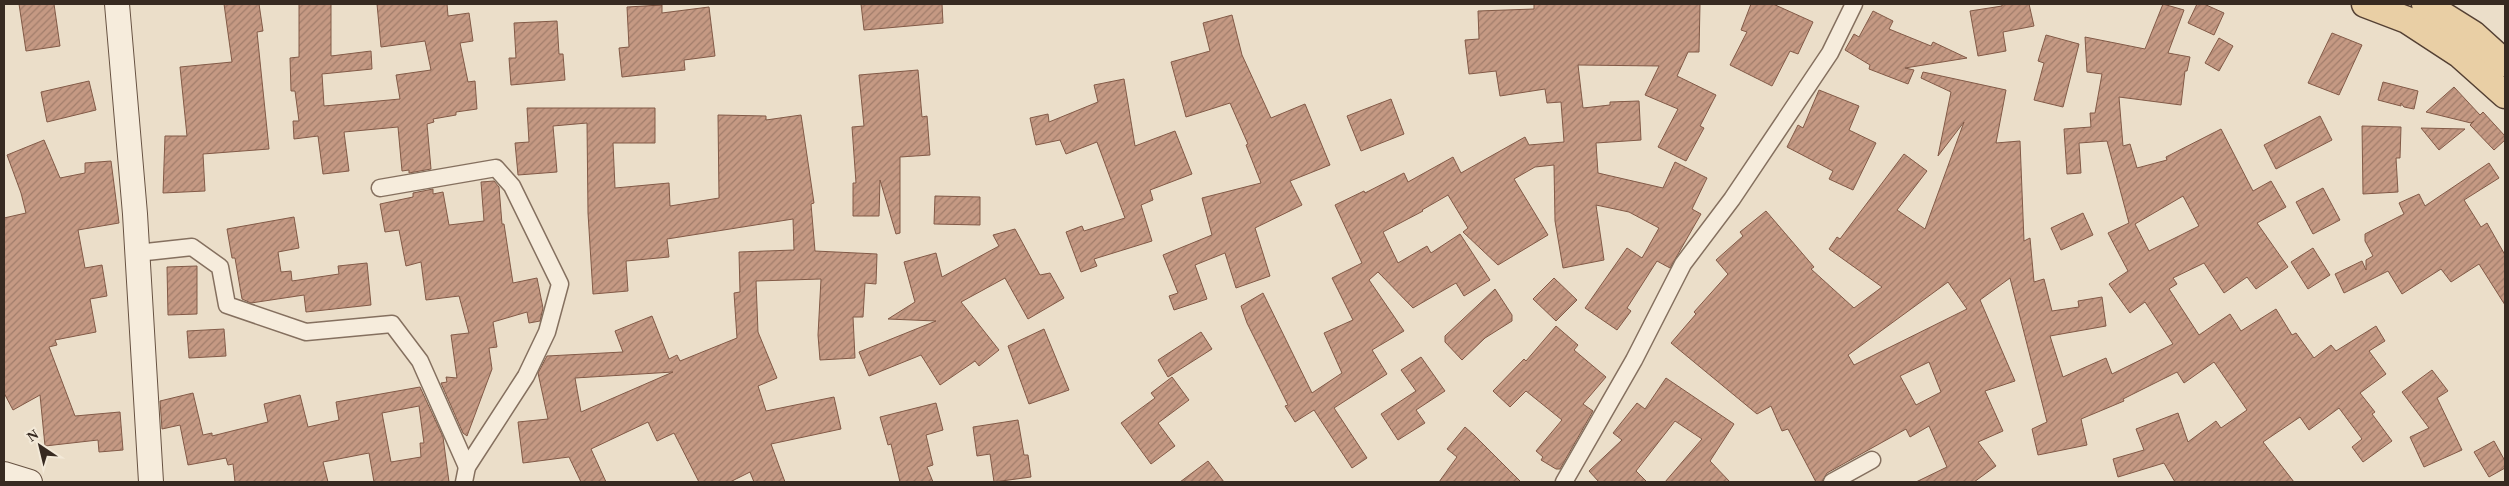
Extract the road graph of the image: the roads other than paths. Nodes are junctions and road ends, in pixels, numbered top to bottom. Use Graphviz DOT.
graph roads {
  1 [pos="117,4"];
  2 [pos="1854,4"];
  3 [pos="2365,4"];
  4 [pos="2426,4"];
  5 [pos="2505,63"];
  6 [pos="2505,95"];
  7 [pos="380,188"];
  8 [pos="137,253"];
  9 [pos="1872,460"];
  10 [pos="4,474"];
  11 [pos="465,475"];
  12 [pos="30,482"];
  13 [pos="151,482"];
  14 [pos="1564,482"];
  15 [pos="1832,482"];
  1 -- 8 [label="street"];
  2 -- 14 [label="street"];
  3 -- 6 [label="main road"];
  4 -- 5 [label="main road"];
  7 -- 11 [label="street"];
  8 -- 11 [label="street"];
  8 -- 13 [label="street"];
  9 -- 15 [label="street"];
  10 -- 12 [label="street"];
}
